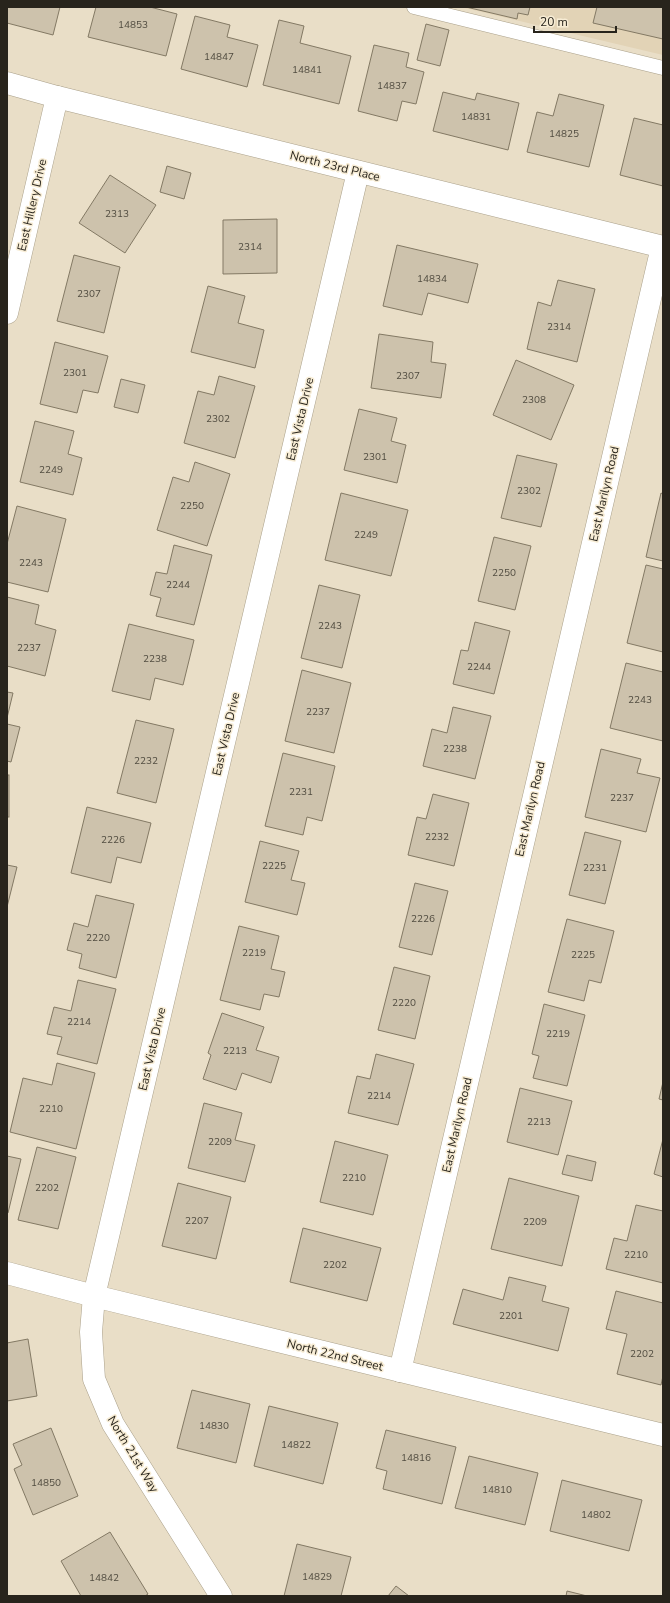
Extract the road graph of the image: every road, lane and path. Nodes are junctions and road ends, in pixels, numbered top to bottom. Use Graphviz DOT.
graph roads {
  1 [pos="414,7"];
  2 [pos="663,68"];
  3 [pos="7,83"];
  4 [pos="57,97"];
  5 [pos="358,172"];
  6 [pos="662,247"];
  7 [pos="7,313"];
  8 [pos="7,1273"];
  9 [pos="94,1296"];
  10 [pos="400,1371"];
  11 [pos="663,1435"];
  12 [pos="221,1596"];
  1 -- 2 [label="lane"];
  3 -- 4 [label="street, North 23rd Place"];
  4 -- 5 [label="street, North 23rd Place"];
  4 -- 7 [label="street, East Hillery Drive"];
  5 -- 6 [label="street, North 23rd Place"];
  5 -- 9 [label="street, East Vista Drive"];
  6 -- 10 [label="street, East Marilyn Road"];
  8 -- 9 [label="street, North 22nd Street"];
  9 -- 10 [label="street, North 22nd Street"];
  9 -- 12 [label="street, North 21st Way"];
  10 -- 11 [label="street, North 22nd Street"];
}
